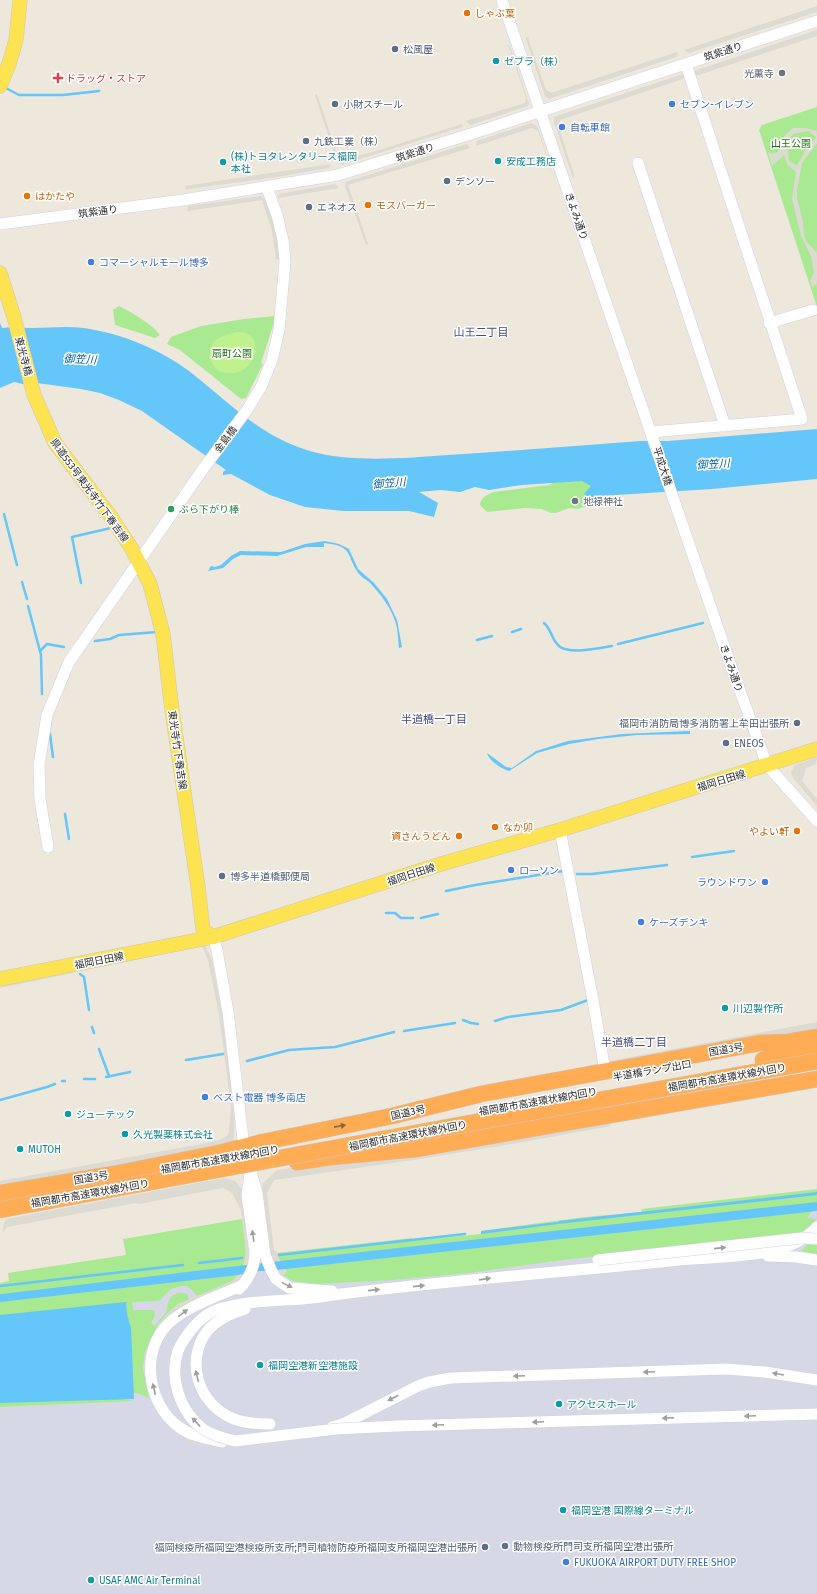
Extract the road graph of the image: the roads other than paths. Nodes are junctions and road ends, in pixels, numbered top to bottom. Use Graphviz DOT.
graph roads {
  1 [pos="20,0"];
  2 [pos="502,0"];
  3 [pos="817,21"];
  4 [pos="686,64"];
  5 [pos="0,86"];
  6 [pos="541,112"];
  7 [pos="638,163"];
  8 [pos="267,188"];
  9 [pos="0,224"];
  10 [pos="0,274"];
  11 [pos="814,310"];
  12 [pos="769,323"];
  13 [pos="34,395"];
  14 [pos="725,426"];
  15 [pos="651,432"];
  16 [pos="674,500"];
  17 [pos="139,562"];
  18 [pos="817,750"];
  19 [pos="767,765"];
  20 [pos="817,821"];
  21 [pos="560,830"];
  22 [pos="48,847"];
  23 [pos="213,936"];
  24 [pos="0,979"];
  25 [pos="817,1037"];
  26 [pos="782,1044"];
  27 [pos="817,1050"];
  28 [pos="764,1065"];
  29 [pos="817,1069"];
  30 [pos="604,1071"];
  31 [pos="341,1138"];
  32 [pos="244,1147"];
  33 [pos="253,1166"];
  34 [pos="0,1193"];
  35 [pos="0,1199"];
  36 [pos="0,1210"];
  37 [pos="0,1216"];
  38 [pos="817,1228"];
  39 [pos="817,1239"];
  40 [pos="747,1255"];
  41 [pos="817,1260"];
  42 [pos="521,1275"];
  43 [pos="243,1285"];
  44 [pos="350,1293"];
  45 [pos="267,1301"];
  46 [pos="220,1308"];
  47 [pos="817,1380"];
  48 [pos="817,1414"];
  49 [pos="270,1424"];
  1 -- 5 [label="main road"];
  2 -- 6 [label="street, きよみ通り"];
  3 -- 4 [label="street, 筑紫通り"];
  4 -- 6 [label="street, 筑紫通り"];
  4 -- 12 [label="street"];
  6 -- 8 [label="street, 筑紫通り"];
  6 -- 15 [label="street, きよみ通り"];
  7 -- 14 [label="street"];
  8 -- 9 [label="street, 筑紫通り"];
  8 -- 17 [label="street, 金島橋"];
  10 -- 13 [label="main road, 東光寺橋"];
  11 -- 12 [label="street"];
  12 -- 14 [label="street"];
  13 -- 17 [label="main road, 県道553号東光寺竹下春吉線"];
  14 -- 15 [label="street"];
  15 -- 16 [label="street, 平成大橋"];
  16 -- 19 [label="street, きよみ通り"];
  17 -- 22 [label="street, 金島橋"];
  17 -- 23 [label="main road, 東光寺竹下春吉線"];
  18 -- 19 [label="main road, 福岡日田線"];
  19 -- 20 [label="street, きよみ通り"];
  19 -- 21 [label="main road, 福岡日田線"];
  21 -- 23 [label="main road, 福岡日田線"];
  21 -- 30 [label="street"];
  23 -- 24 [label="main road, 福岡日田線"];
  23 -- 32 [label="street"];
  25 -- 26 [label="highway, 国道3号"];
  26 -- 30 [label="highway, 国道3号"];
  26 -- 31 [label="highway, 半道橋ランプ出口"];
  27 -- 28 [label="highway, 福岡都市高速環状線内回り"];
  28 -- 29 [label="highway, 福岡都市高速環状線外回り, bridge"];
  28 -- 31 [label="highway, 福岡都市高速環状線内回り"];
  28 -- 33 [label="highway, 福岡都市高速環状線外回り, bridge"];
  29 -- 33 [label="highway"];
  29 -- 33 [label="highway, bridge"];
  32 -- 30 [label="highway, 国道3号, one-way"];
  31 -- 35 [label="highway, 福岡都市高速環状線内回り"];
  32 -- 33 [label="street"];
  32 -- 34 [label="highway, 国道3号"];
  33 -- 36 [label="highway, 福岡都市高速環状線外回り, bridge"];
  33 -- 37 [label="highway"];
  43 -- 33 [label="street, one-way"];
  33 -- 44 [label="street, one-way"];
  38 -- 40 [label="street"];
  42 -- 39 [label="street, one-way, bridge"];
  40 -- 41 [label="street"];
  40 -- 42 [label="street"];
  44 -- 42 [label="street, one-way"];
  43 -- 46 [label="street"];
  47 -- 43 [label="street, one-way"];
  44 -- 45 [label="street"];
  45 -- 46 [label="street"];
  49 -- 45 [label="street, one-way"];
  48 -- 46 [label="street, one-way, bridge"];
}
